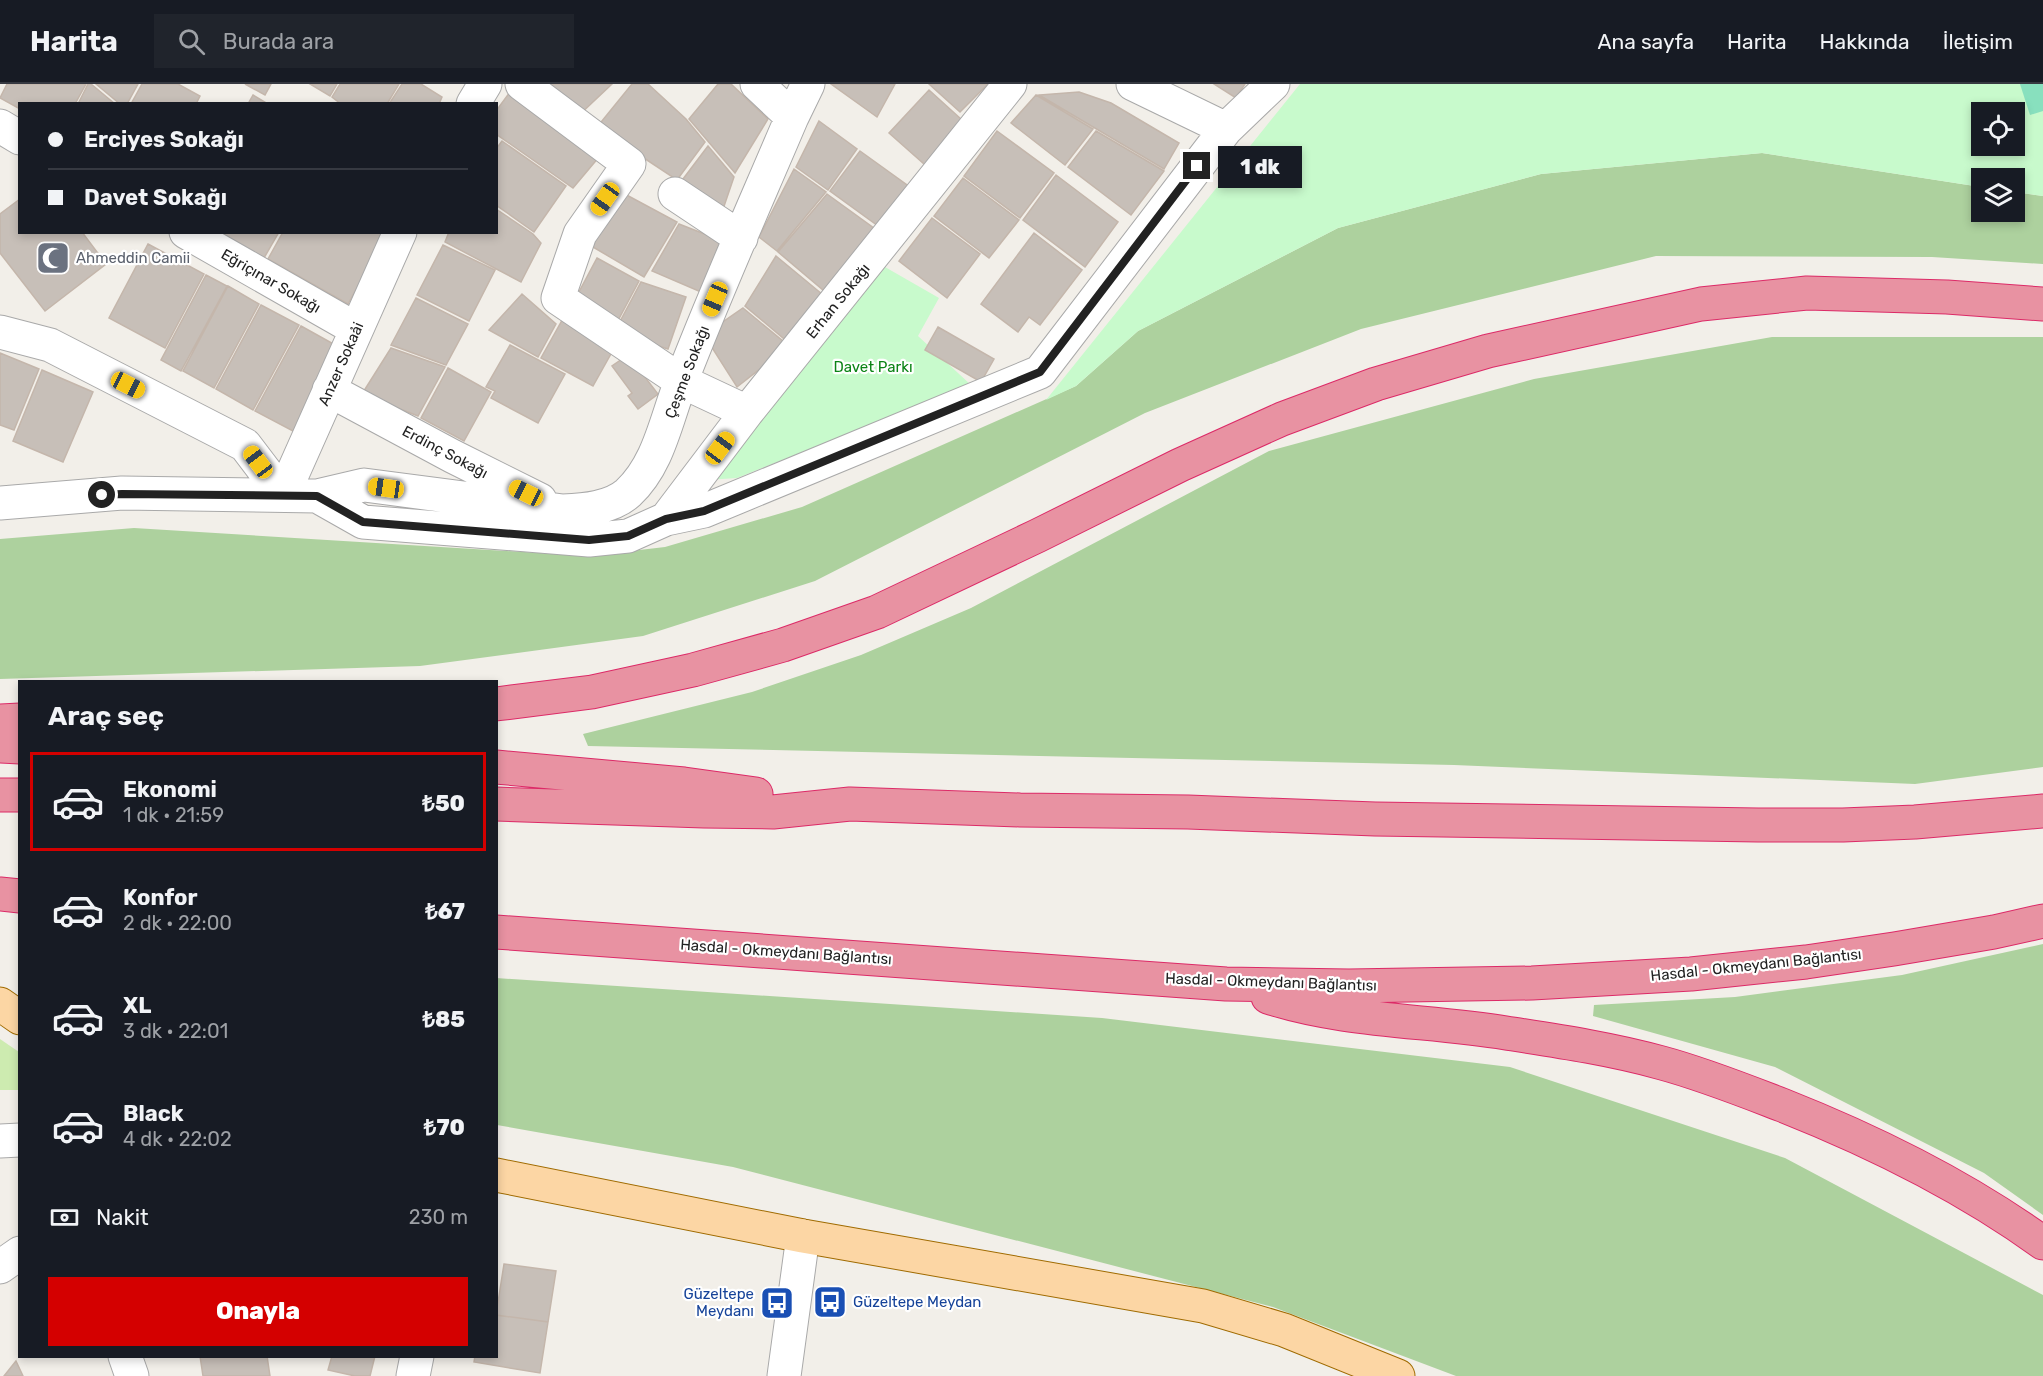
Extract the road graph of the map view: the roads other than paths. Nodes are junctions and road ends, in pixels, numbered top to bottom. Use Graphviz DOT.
graph roads {
  1 [pos="522,84"];
  2 [pos="758,84"];
  3 [pos="808,84"];
  4 [pos="1010,84"];
  5 [pos="1133,84"];
  6 [pos="1273,84"];
  7 [pos="792,117"];
  8 [pos="0,126"];
  9 [pos="1226,129"];
  10 [pos="18,137"];
  11 [pos="675,194"];
  12 [pos="190,234"];
  13 [pos="399,234"];
  14 [pos="741,238"];
  15 [pos="2043,304"];
  16 [pos="356,329"];
  17 [pos="0,332"];
  18 [pos="681,381"];
  19 [pos="329,390"];
  20 [pos="747,412"];
  21 [pos="283,495"];
  22 [pos="317,496"];
  23 [pos="0,503"];
  24 [pos="563,511"];
  25 [pos="666,519"];
  26 [pos="498,704"];
  27 [pos="18,720"];
  28 [pos="0,721"];
  29 [pos="0,746"];
  30 [pos="18,747"];
  31 [pos="498,767"];
  32 [pos="0,795"];
  33 [pos="18,795"];
  34 [pos="498,804"];
  35 [pos="850,804"];
  36 [pos="2043,811"];
  37 [pos="0,894"];
  38 [pos="18,896"];
  39 [pos="2043,921"];
  40 [pos="498,932"];
  41 [pos="1226,984"];
  42 [pos="0,1004"];
  43 [pos="18,1017"];
  44 [pos="18,1140"];
  45 [pos="0,1141"];
  46 [pos="498,1175"];
  47 [pos="0,1233"];
  48 [pos="803,1236"];
  49 [pos="2043,1243"];
  50 [pos="18,1246"];
  51 [pos="18,1254"];
  52 [pos="0,1267"];
  53 [pos="127,1358"];
  54 [pos="417,1358"];
  55 [pos="132,1376"];
  56 [pos="413,1376"];
  57 [pos="784,1376"];
  58 [pos="1398,1376"];
  1 -- 18 [label="street"];
  2 -- 7 [label="street"];
  3 -- 7 [label="street, Çeşme Sokağı"];
  4 -- 20 [label="street, Erhan Sokağı"];
  5 -- 9 [label="street"];
  6 -- 9 [label="street"];
  7 -- 14 [label="street, Çeşme Sokağı"];
  8 -- 10 [label="street"];
  9 -- 25 [label="street"];
  11 -- 14 [label="street"];
  12 -- 16 [label="street, Eğriçınar Sokağı"];
  13 -- 16 [label="street, Anzer Sokaåi"];
  14 -- 18 [label="street, Çeşme Sokağı"];
  15 -- 26 [label="highway"];
  16 -- 19 [label="street, Anzer Sokaåi"];
  17 -- 21 [label="street"];
  18 -- 20 [label="street"];
  18 -- 24 [label="street, Çeşme Sokağı"];
  19 -- 21 [label="street, Anzer Sokaåi"];
  19 -- 24 [label="street, Erdinç Sokağı"];
  20 -- 25 [label="street, Erhan Sokağı"];
  21 -- 22 [label="street"];
  21 -- 23 [label="street"];
  22 -- 24 [label="street, Çeşme Sokağı"];
  22 -- 25 [label="street"];
  27 -- 28 [label="highway"];
  29 -- 30 [label="highway"];
  31 -- 35 [label="highway"];
  32 -- 33 [label="highway"];
  34 -- 35 [label="highway"];
  35 -- 36 [label="highway"];
  37 -- 38 [label="highway"];
  39 -- 41 [label="highway, Hasdal - Okmeydanı Bağlantısı"];
  40 -- 41 [label="highway, Hasdal - Okmeydanı Bağlantısı"];
  41 -- 49 [label="highway"];
  42 -- 43 [label="main road"];
  44 -- 45 [label="street"];
  46 -- 48 [label="main road"];
  47 -- 50 [label="street"];
  48 -- 57 [label="street"];
  48 -- 58 [label="main road"];
  51 -- 52 [label="street"];
  53 -- 55 [label="street"];
  54 -- 56 [label="street"];
}
